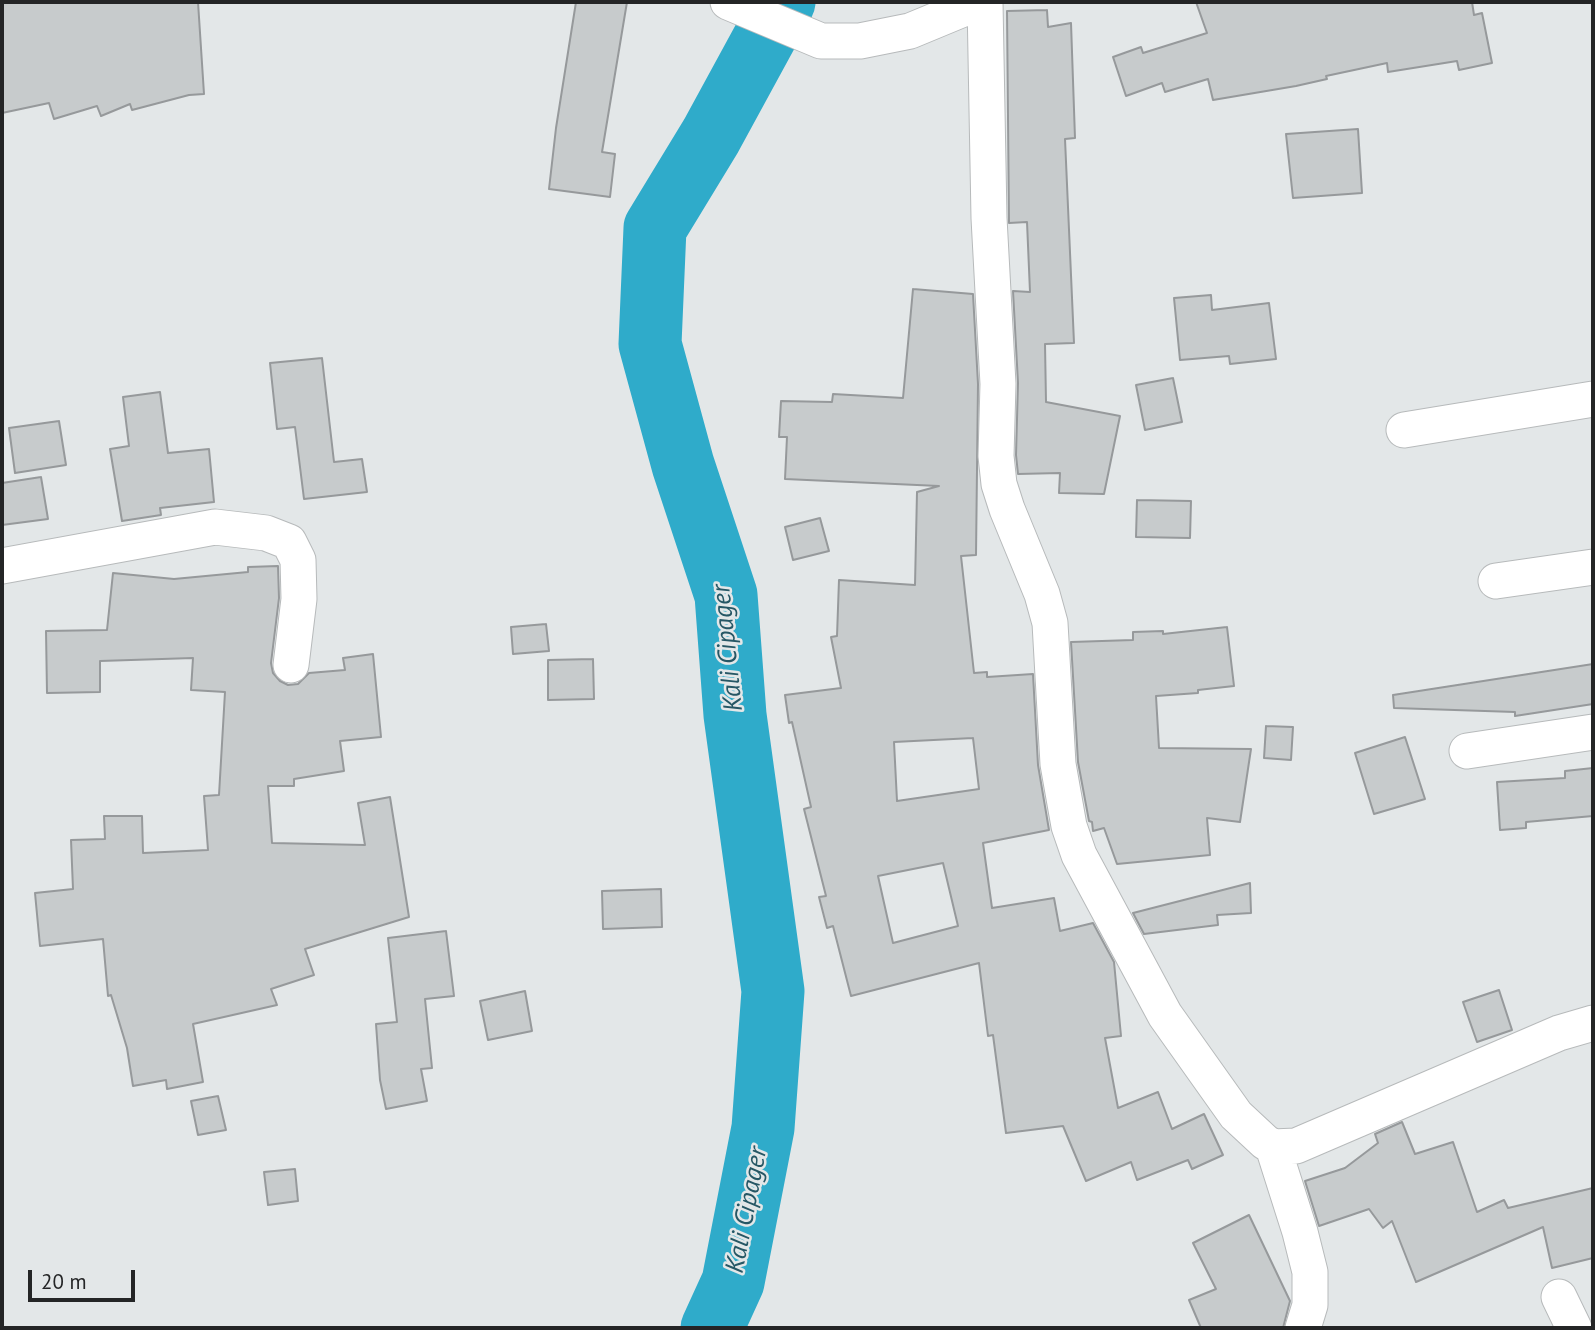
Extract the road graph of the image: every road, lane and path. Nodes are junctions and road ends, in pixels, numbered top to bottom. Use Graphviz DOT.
graph roads {
  1 [pos="728,2"];
  2 [pos="982,2"];
  3 [pos="1593,399"];
  4 [pos="1404,430"];
  5 [pos="2,565"];
  6 [pos="1593,567"];
  7 [pos="1496,581"];
  8 [pos="291,665"];
  9 [pos="1593,732"];
  10 [pos="1467,751"];
  11 [pos="1593,1023"];
  12 [pos="1273,1147"];
  13 [pos="1559,1297"];
  14 [pos="1303,1328"];
  15 [pos="1573,1328"];
  1 -- 2 [label="street"];
  2 -- 12 [label="street"];
  3 -- 4 [label="street"];
  5 -- 8 [label="street"];
  6 -- 7 [label="street"];
  9 -- 10 [label="street"];
  11 -- 12 [label="street"];
  12 -- 14 [label="street"];
  13 -- 15 [label="street"];
}
